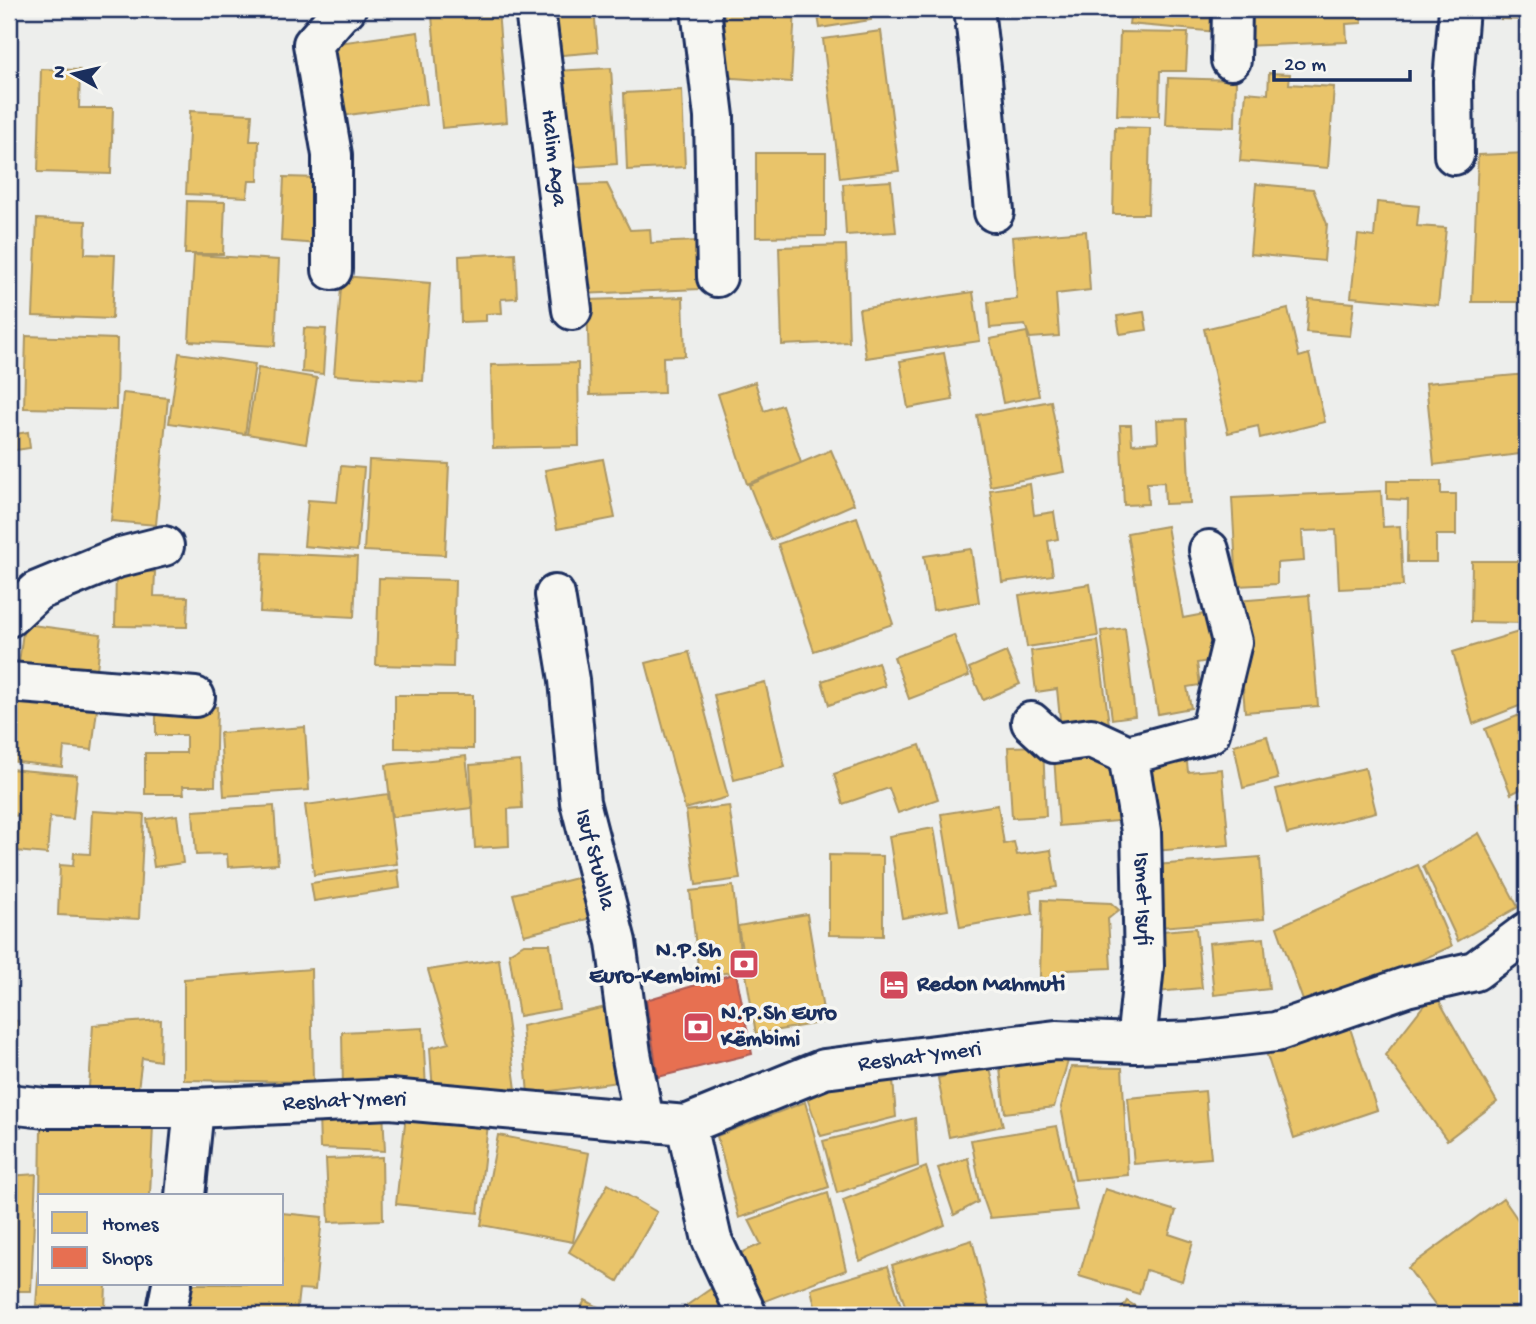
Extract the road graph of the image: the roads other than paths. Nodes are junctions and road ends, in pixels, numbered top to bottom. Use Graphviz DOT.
graph roads {
  1 [pos="346,9"];
  2 [pos="535,9"];
  3 [pos="701,9"];
  4 [pos="974,9"];
  5 [pos="1232,9"];
  6 [pos="1460,9"];
  7 [pos="1231,60"];
  8 [pos="1454,155"];
  9 [pos="994,212"];
  10 [pos="332,270"];
  11 [pos="718,277"];
  12 [pos="572,310"];
  13 [pos="164,546"];
  14 [pos="1209,550"];
  15 [pos="555,594"];
  16 [pos="9,618"];
  17 [pos="9,682"];
  18 [pos="195,696"];
  19 [pos="1031,722"];
  20 [pos="1128,755"];
  21 [pos="1527,932"];
  22 [pos="1136,1043"];
  23 [pos="9,1104"];
  24 [pos="194,1108"];
  25 [pos="644,1121"];
  26 [pos="686,1125"];
  27 [pos="185,1194"];
  28 [pos="172,1286"];
  29 [pos="166,1315"];
  30 [pos="747,1315"];
  1 -- 10 [label="street"];
  2 -- 12 [label="street, Halim Aga"];
  3 -- 11 [label="street"];
  4 -- 9 [label="street"];
  5 -- 7 [label="street"];
  6 -- 8 [label="street"];
  13 -- 16 [label="street"];
  14 -- 20 [label="street"];
  15 -- 25 [label="street, Isuf Stublla"];
  17 -- 18 [label="street"];
  19 -- 20 [label="street"];
  20 -- 22 [label="street, Ismet Isufi"];
  21 -- 22 [label="street, Reshat Ymeri"];
  22 -- 26 [label="street, Reshat Ymeri"];
  23 -- 24 [label="street, Reshat Ymeri"];
  24 -- 25 [label="street, Reshat Ymeri"];
  24 -- 27 [label="street"];
  25 -- 26 [label="street, Reshat Ymeri"];
  26 -- 30 [label="street"];
  28 -- 29 [label="street"];
}
